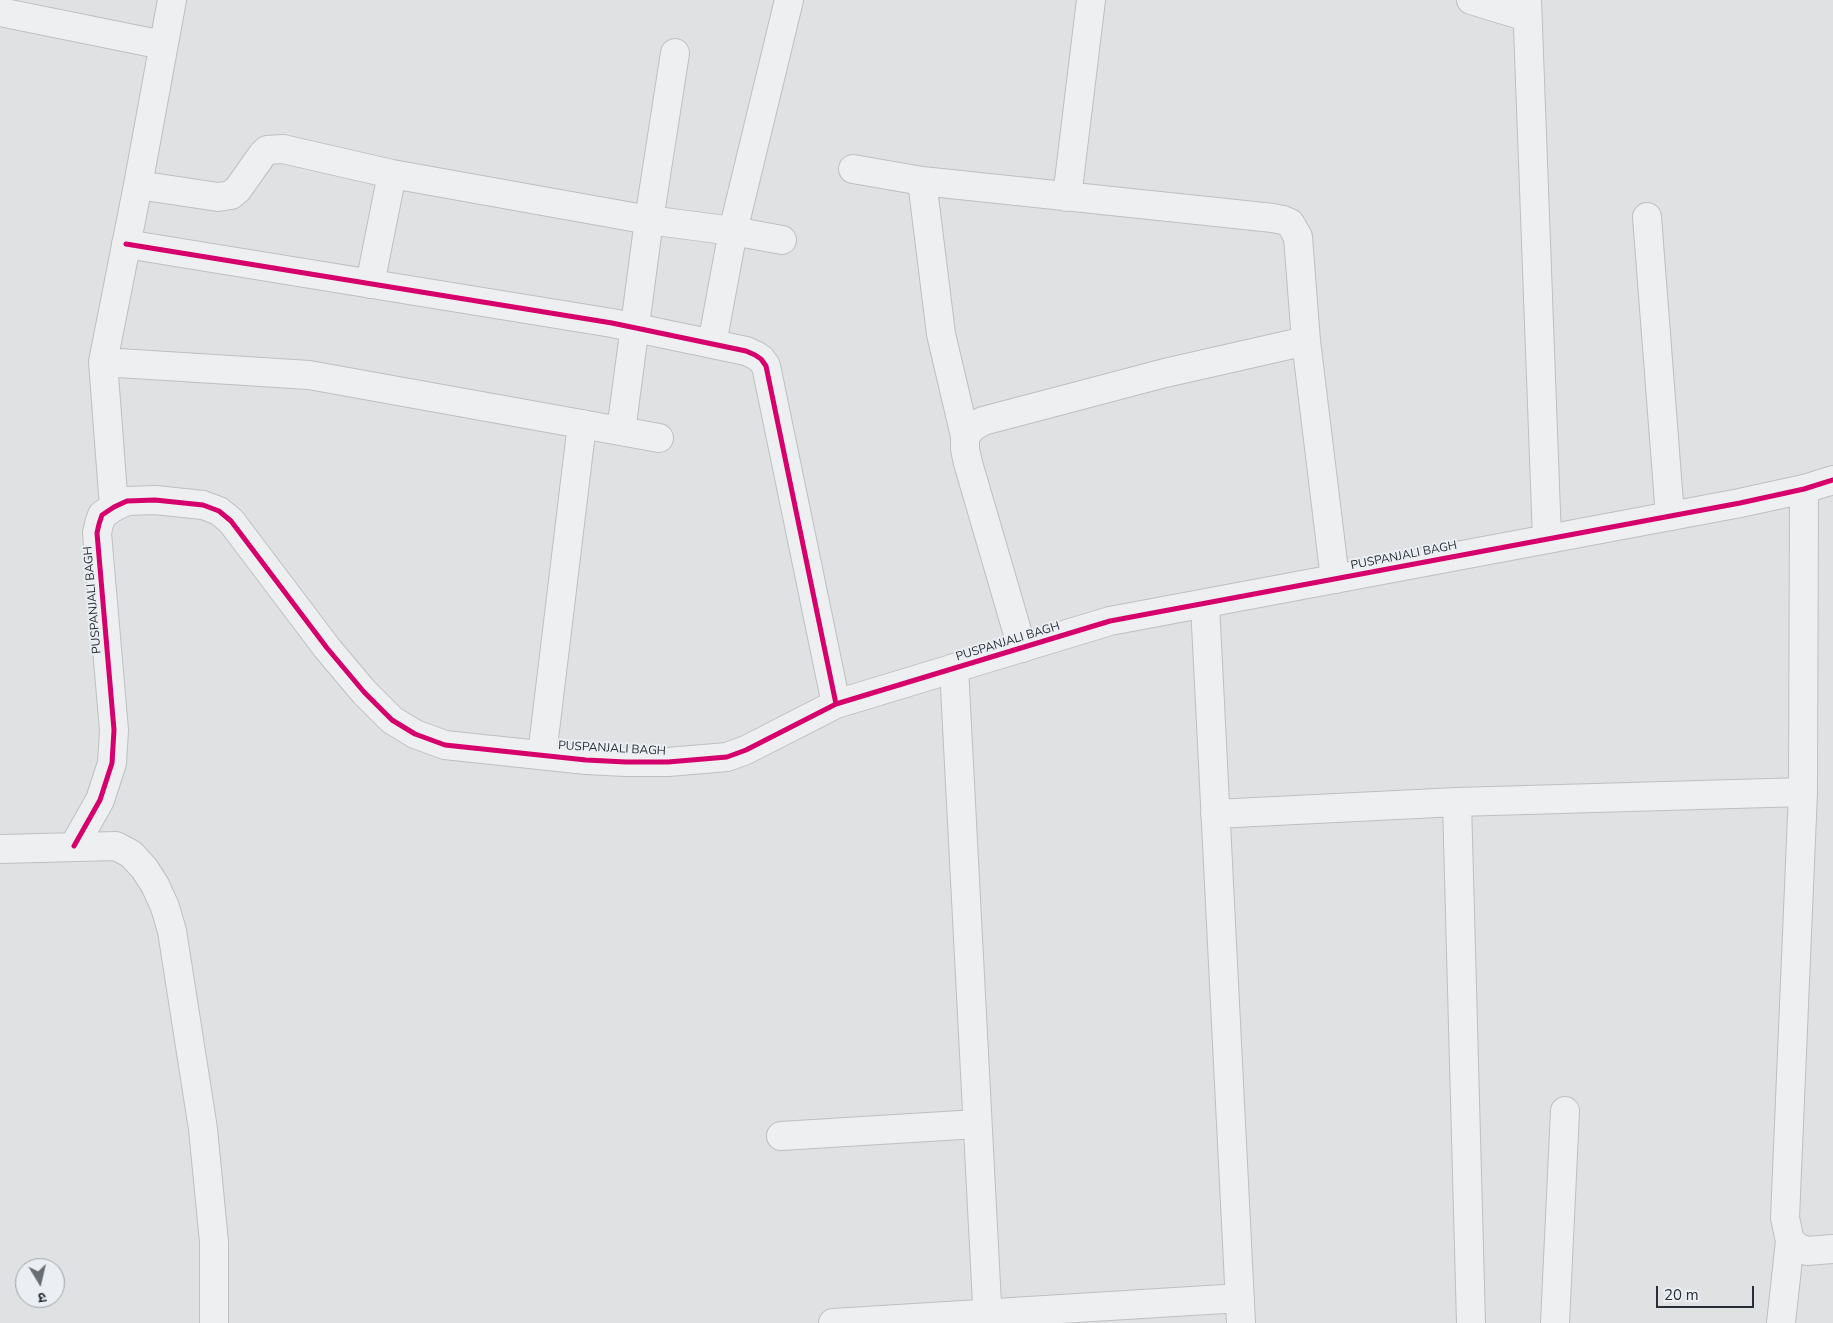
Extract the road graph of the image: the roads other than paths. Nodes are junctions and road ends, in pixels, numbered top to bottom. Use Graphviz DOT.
graph roads {
  1 [pos="172,0"];
  2 [pos="790,0"];
  3 [pos="1091,0"];
  4 [pos="1471,0"];
  5 [pos="1527,8"];
  6 [pos="0,12"];
  7 [pos="163,45"];
  8 [pos="675,53"];
  9 [pos="853,169"];
  10 [pos="392,174"];
  11 [pos="922,181"];
  12 [pos="138,186"];
  13 [pos="1067,197"];
  14 [pos="1647,217"];
  15 [pos="649,220"];
  16 [pos="733,231"];
  17 [pos="782,240"];
  18 [pos="126,244"];
  19 [pos="370,284"];
  20 [pos="636,328"];
  21 [pos="1306,341"];
  22 [pos="712,344"];
  23 [pos="104,362"];
  24 [pos="582,424"];
  25 [pos="621,431"];
  26 [pos="965,436"];
  27 [pos="659,438"];
  28 [pos="1833,480"];
  29 [pos="1804,489"];
  30 [pos="114,507"];
  31 [pos="1670,516"];
  32 [pos="1547,539"];
  33 [pos="1335,579"];
  34 [pos="1204,604"];
  35 [pos="1022,648"];
  36 [pos="954,668"];
  37 [pos="836,704"];
  38 [pos="542,755"];
  39 [pos="1803,792"];
  40 [pos="1456,802"];
  41 [pos="1216,814"];
  42 [pos="74,846"];
  43 [pos="0,849"];
  44 [pos="1565,1111"];
  45 [pos="978,1124"];
  46 [pos="781,1136"];
  47 [pos="1790,1241"];
  48 [pos="1833,1249"];
  49 [pos="1241,1310"];
  50 [pos="987,1318"];
  51 [pos="214,1323"];
  52 [pos="833,1323"];
  53 [pos="1471,1323"];
  54 [pos="1555,1323"];
  55 [pos="1781,1323"];
  1 -- 7 [label="street"];
  2 -- 16 [label="street"];
  3 -- 13 [label="street"];
  4 -- 5 [label="street"];
  5 -- 32 [label="street"];
  6 -- 7 [label="street"];
  7 -- 12 [label="street"];
  8 -- 15 [label="street"];
  9 -- 11 [label="street"];
  10 -- 12 [label="street"];
  10 -- 15 [label="street"];
  10 -- 19 [label="street"];
  11 -- 13 [label="street"];
  11 -- 26 [label="street"];
  12 -- 18 [label="street"];
  13 -- 21 [label="street"];
  14 -- 31 [label="street"];
  15 -- 16 [label="street"];
  15 -- 20 [label="street"];
  16 -- 17 [label="street"];
  16 -- 22 [label="street"];
  18 -- 19 [label="street"];
  18 -- 23 [label="street"];
  19 -- 20 [label="street"];
  20 -- 22 [label="street"];
  20 -- 25 [label="street"];
  21 -- 26 [label="street"];
  21 -- 33 [label="street"];
  22 -- 37 [label="street"];
  23 -- 24 [label="street"];
  23 -- 30 [label="street"];
  24 -- 25 [label="street"];
  24 -- 38 [label="street"];
  25 -- 27 [label="street"];
  26 -- 35 [label="street"];
  28 -- 29 [label="street, PUSPANJALI BAGH"];
  29 -- 31 [label="street, PUSPANJALI BAGH"];
  29 -- 39 [label="street"];
  30 -- 38 [label="street, PUSPANJALI BAGH"];
  30 -- 42 [label="street, PUSPANJALI BAGH"];
  31 -- 32 [label="street, PUSPANJALI BAGH"];
  32 -- 33 [label="street, PUSPANJALI BAGH"];
  33 -- 34 [label="street, PUSPANJALI BAGH"];
  34 -- 35 [label="street, PUSPANJALI BAGH"];
  34 -- 41 [label="street"];
  35 -- 36 [label="street, PUSPANJALI BAGH"];
  36 -- 37 [label="street, PUSPANJALI BAGH"];
  36 -- 45 [label="street"];
  37 -- 38 [label="street, PUSPANJALI BAGH"];
  39 -- 40 [label="street"];
  39 -- 47 [label="street"];
  40 -- 41 [label="street"];
  40 -- 53 [label="street"];
  41 -- 49 [label="street"];
  42 -- 43 [label="street"];
  42 -- 51 [label="street"];
  44 -- 54 [label="street"];
  45 -- 46 [label="street"];
  45 -- 50 [label="street"];
  47 -- 48 [label="street"];
  47 -- 55 [label="street"];
  49 -- 50 [label="street"];
  50 -- 52 [label="street"];
}
